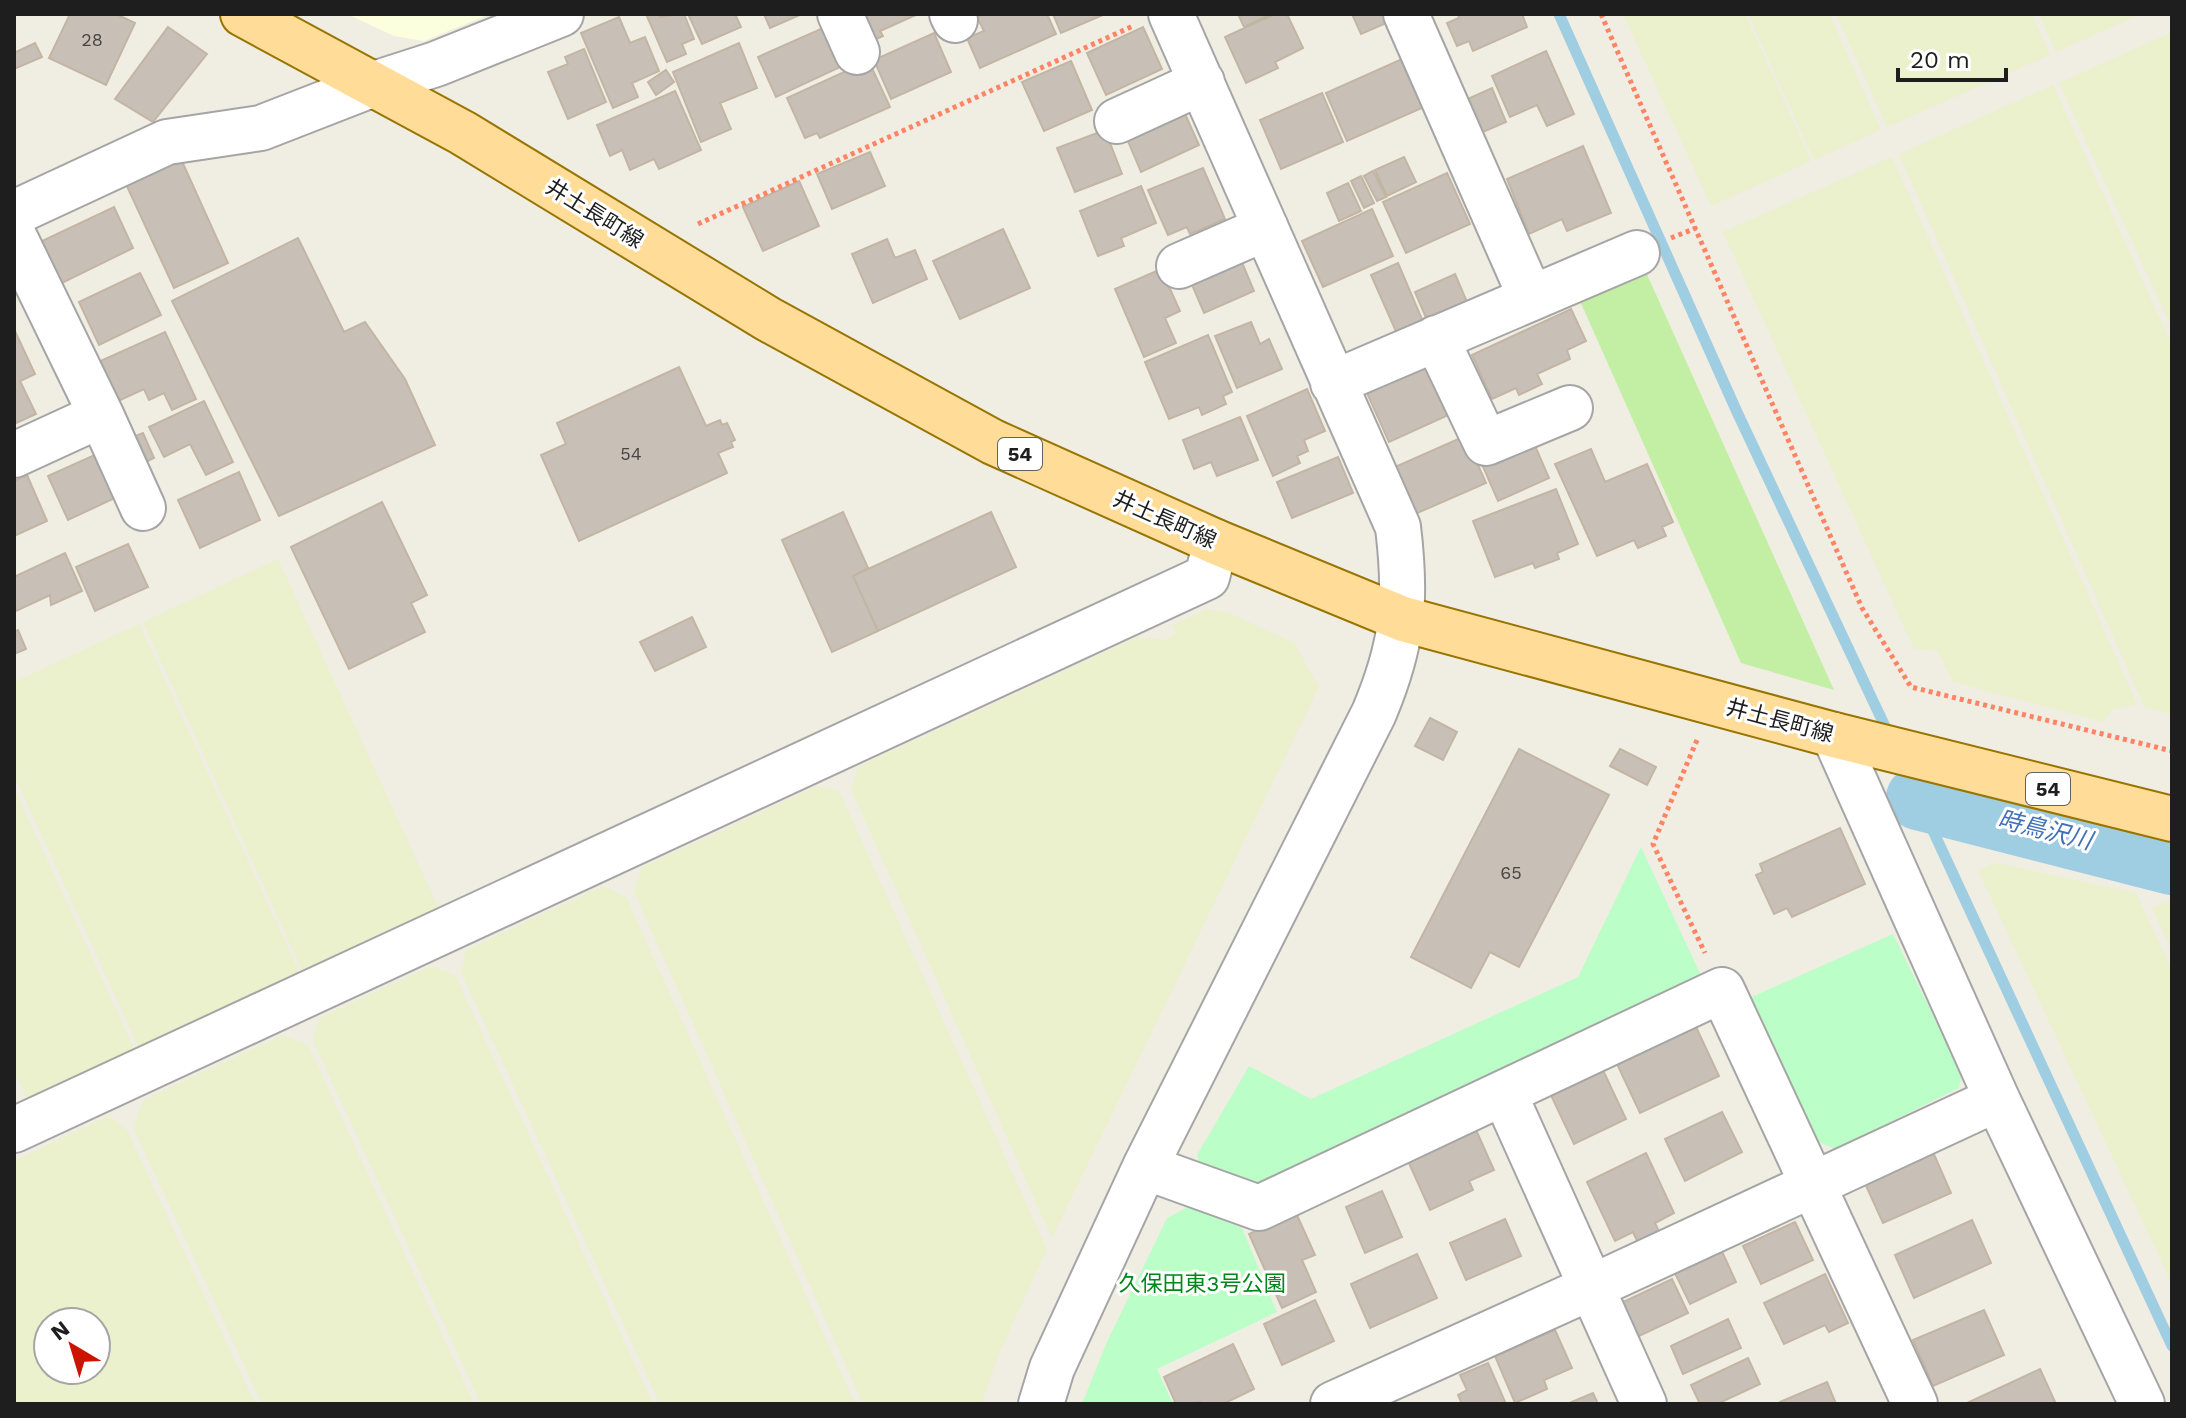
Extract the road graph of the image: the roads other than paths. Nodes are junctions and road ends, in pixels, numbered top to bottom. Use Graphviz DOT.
graph roads {
  1 [pos="243,14"];
  2 [pos="561,14"];
  3 [pos="1406,14"];
  4 [pos="1158,17"];
  5 [pos="1202,82"];
  6 [pos="374,84"];
  7 [pos="1117,121"];
  8 [pos="14,213"];
  9 [pos="1266,228"];
  10 [pos="14,236"];
  11 [pos="1637,253"];
  12 [pos="1179,266"];
  13 [pos="1531,298"];
  14 [pos="1436,338"];
  15 [pos="1333,383"];
  16 [pos="1570,408"];
  17 [pos="101,415"];
  18 [pos="14,455"];
  19 [pos="143,508"];
  20 [pos="1216,542"];
  21 [pos="1403,619"];
  22 [pos="1848,738"];
  23 [pos="2172,819"];
  24 [pos="1504,1093"];
  25 [pos="1997,1099"];
  26 [pos="14,1130"];
  27 [pos="1145,1167"];
  28 [pos="1813,1185"];
  29 [pos="1592,1287"];
  30 [pos="1041,1404"];
  31 [pos="1333,1404"];
  32 [pos="1644,1404"];
  33 [pos="1915,1404"];
  34 [pos="2142,1404"];
  1 -- 6 [label="main road, 井土長町線 / 54"];
  2 -- 6 [label="street"];
  3 -- 13 [label="street"];
  4 -- 5 [label="street"];
  5 -- 7 [label="street"];
  5 -- 9 [label="street"];
  6 -- 8 [label="street"];
  6 -- 20 [label="main road, 井土長町線 / 54"];
  9 -- 12 [label="street"];
  9 -- 15 [label="street"];
  10 -- 17 [label="street"];
  11 -- 13 [label="street"];
  13 -- 14 [label="street"];
  14 -- 15 [label="street"];
  14 -- 16 [label="street"];
  15 -- 21 [label="street"];
  17 -- 18 [label="street"];
  17 -- 19 [label="street"];
  20 -- 21 [label="main road, 井土長町線 / 54"];
  20 -- 26 [label="street"];
  21 -- 22 [label="main road, 井土長町線 / 54"];
  21 -- 27 [label="street"];
  22 -- 23 [label="main road, 井土長町線 / 54"];
  22 -- 25 [label="street"];
  24 -- 27 [label="street"];
  24 -- 28 [label="street"];
  24 -- 29 [label="street"];
  25 -- 28 [label="street"];
  25 -- 34 [label="street"];
  27 -- 30 [label="street"];
  28 -- 29 [label="street"];
  28 -- 33 [label="street"];
  29 -- 31 [label="street"];
  29 -- 32 [label="street"];
}
